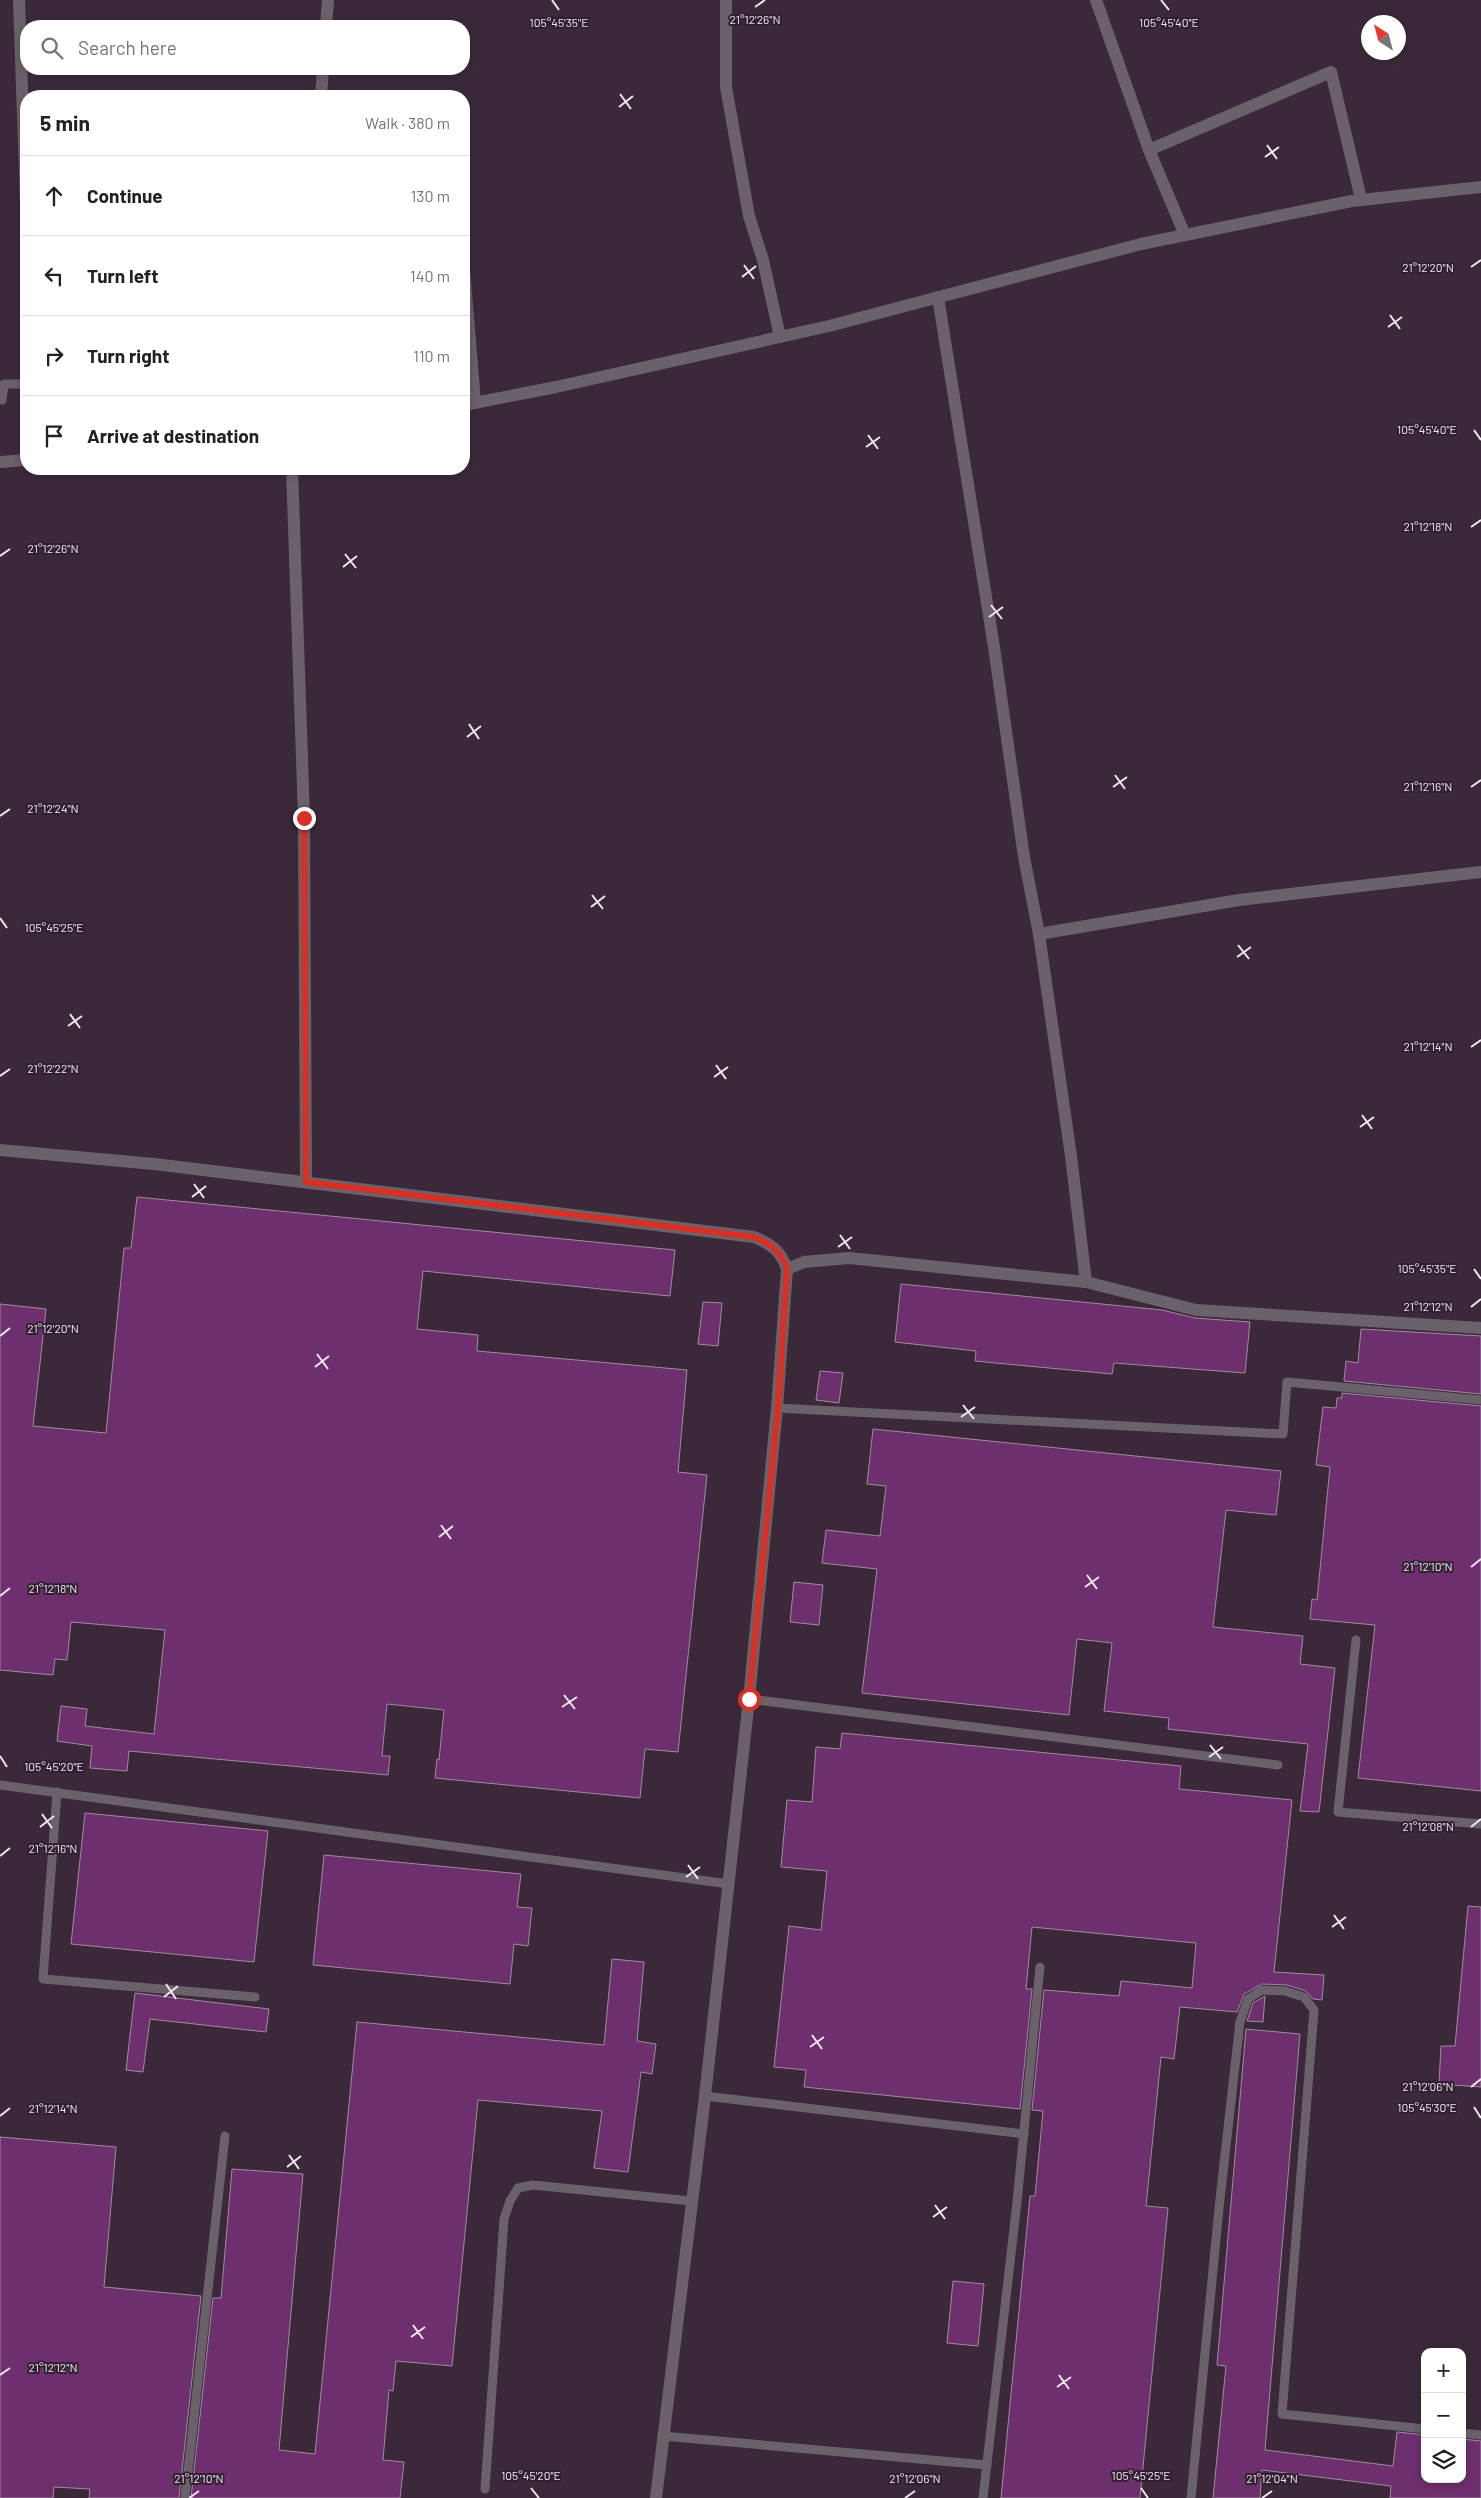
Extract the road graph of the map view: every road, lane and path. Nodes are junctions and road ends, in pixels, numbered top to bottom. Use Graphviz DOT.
graph roads {
  1 [pos="19,0"];
  2 [pos="328,0"];
  3 [pos="726,0"];
  4 [pos="1096,0"];
  5 [pos="326,20"];
  6 [pos="20,29"];
  7 [pos="22,75"];
  8 [pos="323,75"];
  9 [pos="22,90"];
  10 [pos="321,90"];
  11 [pos="1149,150"];
  12 [pos="1481,187"];
  13 [pos="1362,199"];
  14 [pos="1185,235"];
  15 [pos="938,298"];
  16 [pos="780,337"];
  17 [pos="20,384"];
  18 [pos="0,400"];
  19 [pos="470,404"];
  20 [pos="20,460"];
  21 [pos="0,462"];
  22 [pos="292,475"];
  23 [pos="1481,872"];
  24 [pos="1039,934"];
  25 [pos="0,1150"];
  26 [pos="306,1182"];
  27 [pos="787,1269"];
  28 [pos="1086,1282"];
  29 [pos="1481,1328"];
  30 [pos="1481,1400"];
  31 [pos="778,1408"];
  32 [pos="1356,1640"];
  33 [pos="749,1699"];
  34 [pos="1278,1766"];
  35 [pos="0,1785"];
  36 [pos="57,1792"];
  37 [pos="1481,1824"];
  38 [pos="729,1884"];
  39 [pos="1040,1967"];
  40 [pos="255,1998"];
  41 [pos="705,2096"];
  42 [pos="1024,2134"];
  43 [pos="226,2136"];
  44 [pos="692,2201"];
  45 [pos="1421,2429"];
  46 [pos="1466,2433"];
  47 [pos="1481,2435"];
  48 [pos="662,2436"];
  49 [pos="987,2465"];
  50 [pos="485,2489"];
  51 [pos="184,2498"];
  52 [pos="656,2498"];
  53 [pos="983,2498"];
  54 [pos="1191,2498"];
  1 -- 6 [label="street"];
  2 -- 5 [label="street"];
  3 -- 16 [label="street"];
  4 -- 11 [label="street"];
  7 -- 9 [label="street"];
  8 -- 10 [label="street"];
  11 -- 13 [label="street"];
  11 -- 14 [label="street"];
  12 -- 13 [label="street"];
  13 -- 14 [label="street"];
  14 -- 15 [label="street"];
  15 -- 16 [label="street"];
  15 -- 24 [label="street"];
  16 -- 19 [label="street"];
  17 -- 18 [label="lane"];
  20 -- 21 [label="street"];
  22 -- 26 [label="street"];
  23 -- 24 [label="street"];
  24 -- 28 [label="street"];
  25 -- 26 [label="street"];
  26 -- 27 [label="street"];
  27 -- 28 [label="street"];
  27 -- 31 [label="street"];
  28 -- 29 [label="street"];
  30 -- 31 [label="lane"];
  31 -- 33 [label="street"];
  32 -- 37 [label="lane"];
  33 -- 34 [label="lane"];
  33 -- 38 [label="street"];
  35 -- 36 [label="lane"];
  36 -- 38 [label="lane"];
  36 -- 40 [label="lane"];
  38 -- 41 [label="street"];
  39 -- 42 [label="lane"];
  41 -- 42 [label="lane"];
  41 -- 44 [label="street"];
  42 -- 49 [label="lane"];
  43 -- 51 [label="lane"];
  44 -- 48 [label="street"];
  44 -- 50 [label="lane"];
  45 -- 54 [label="lane"];
  46 -- 47 [label="lane"];
  48 -- 49 [label="lane"];
  48 -- 52 [label="street"];
  49 -- 53 [label="lane"];
}
